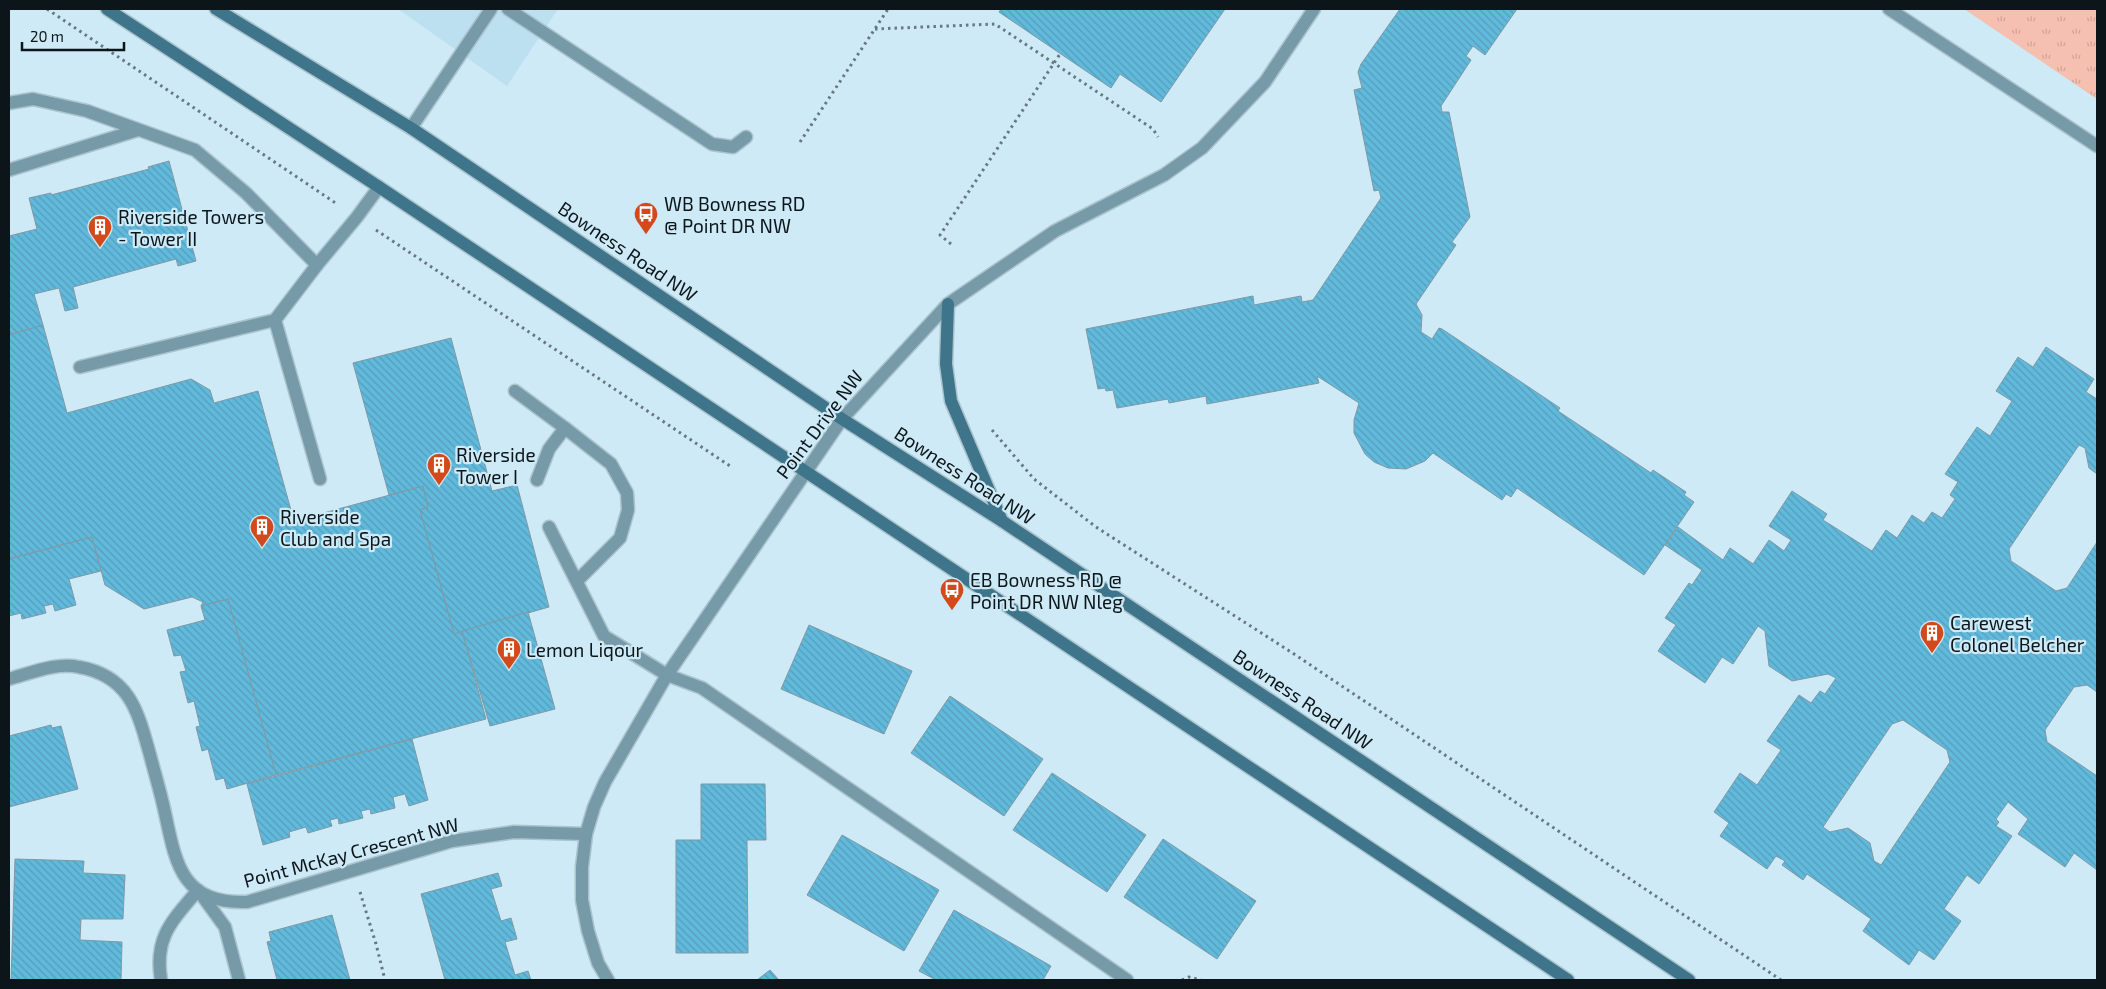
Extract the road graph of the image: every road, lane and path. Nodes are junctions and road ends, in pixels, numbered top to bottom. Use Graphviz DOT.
graph roads {
  1 [pos="48,9"];
  2 [pos="107,9"];
  3 [pos="216,9"];
  4 [pos="491,9"];
  5 [pos="508,9"];
  6 [pos="888,9"];
  7 [pos="1314,9"];
  8 [pos="1888,9"];
  9 [pos="875,29"];
  10 [pos="1060,54"];
  11 [pos="1054,63"];
  12 [pos="9,103"];
  13 [pos="411,128"];
  14 [pos="138,130"];
  15 [pos="746,137"];
  16 [pos="1158,137"];
  17 [pos="800,142"];
  18 [pos="2097,146"];
  19 [pos="9,170"];
  20 [pos="379,187"];
  21 [pos="357,217"];
  22 [pos="951,244"];
  23 [pos="317,265"];
  24 [pos="948,304"];
  25 [pos="275,320"];
  26 [pos="80,367"];
  27 [pos="515,391"];
  28 [pos="842,419"];
  29 [pos="989,424"];
  30 [pos="565,428"];
  31 [pos="733,468"];
  32 [pos="805,470"];
  33 [pos="320,480"];
  34 [pos="538,480"];
  35 [pos="1002,521"];
  36 [pos="549,527"];
  37 [pos="576,581"];
  38 [pos="667,675"];
  39 [pos="9,679"];
  40 [pos="586,834"];
  41 [pos="352,870"];
  42 [pos="198,890"];
  43 [pos="160,980"];
  44 [pos="239,980"];
  45 [pos="385,980"];
  46 [pos="608,980"];
  47 [pos="1127,980"];
  48 [pos="1182,980"];
  49 [pos="1201,980"];
  50 [pos="1568,980"];
  51 [pos="1689,980"];
  52 [pos="1780,980"];
  1 -- 21 [label="path"];
  2 -- 20 [label="main road"];
  3 -- 13 [label="main road, Bowness Road NW"];
  4 -- 13 [label="street"];
  5 -- 15 [label="street"];
  6 -- 9 [label="path"];
  7 -- 24 [label="street, Point Drive NW"];
  8 -- 18 [label="street"];
  9 -- 11 [label="path"];
  9 -- 17 [label="path"];
  10 -- 11 [label="path"];
  11 -- 16 [label="path"];
  11 -- 22 [label="path"];
  12 -- 14 [label="street"];
  13 -- 28 [label="main road, Bowness Road NW"];
  14 -- 19 [label="street"];
  14 -- 23 [label="street"];
  20 -- 21 [label="street"];
  20 -- 32 [label="main road"];
  21 -- 23 [label="street"];
  21 -- 31 [label="path"];
  23 -- 25 [label="street"];
  24 -- 28 [label="street, Point Drive NW"];
  24 -- 35 [label="main road"];
  25 -- 26 [label="street"];
  25 -- 33 [label="street"];
  27 -- 30 [label="street"];
  28 -- 32 [label="street, Point Drive NW"];
  28 -- 35 [label="main road, Bowness Road NW"];
  29 -- 52 [label="path"];
  30 -- 34 [label="street"];
  30 -- 37 [label="street"];
  32 -- 38 [label="street, Point Drive NW"];
  32 -- 50 [label="main road"];
  35 -- 51 [label="main road, Bowness Road NW"];
  36 -- 37 [label="street"];
  37 -- 38 [label="street"];
  38 -- 40 [label="street, Point Drive NW"];
  38 -- 47 [label="street"];
  39 -- 42 [label="street, Point McKay Crescent NW"];
  40 -- 41 [label="street, Point McKay Crescent NW"];
  40 -- 46 [label="street, Point Drive NW"];
  41 -- 42 [label="street, Point McKay Crescent NW"];
  41 -- 45 [label="path"];
  42 -- 43 [label="street"];
  42 -- 44 [label="street"];
  48 -- 49 [label="path"];
}
